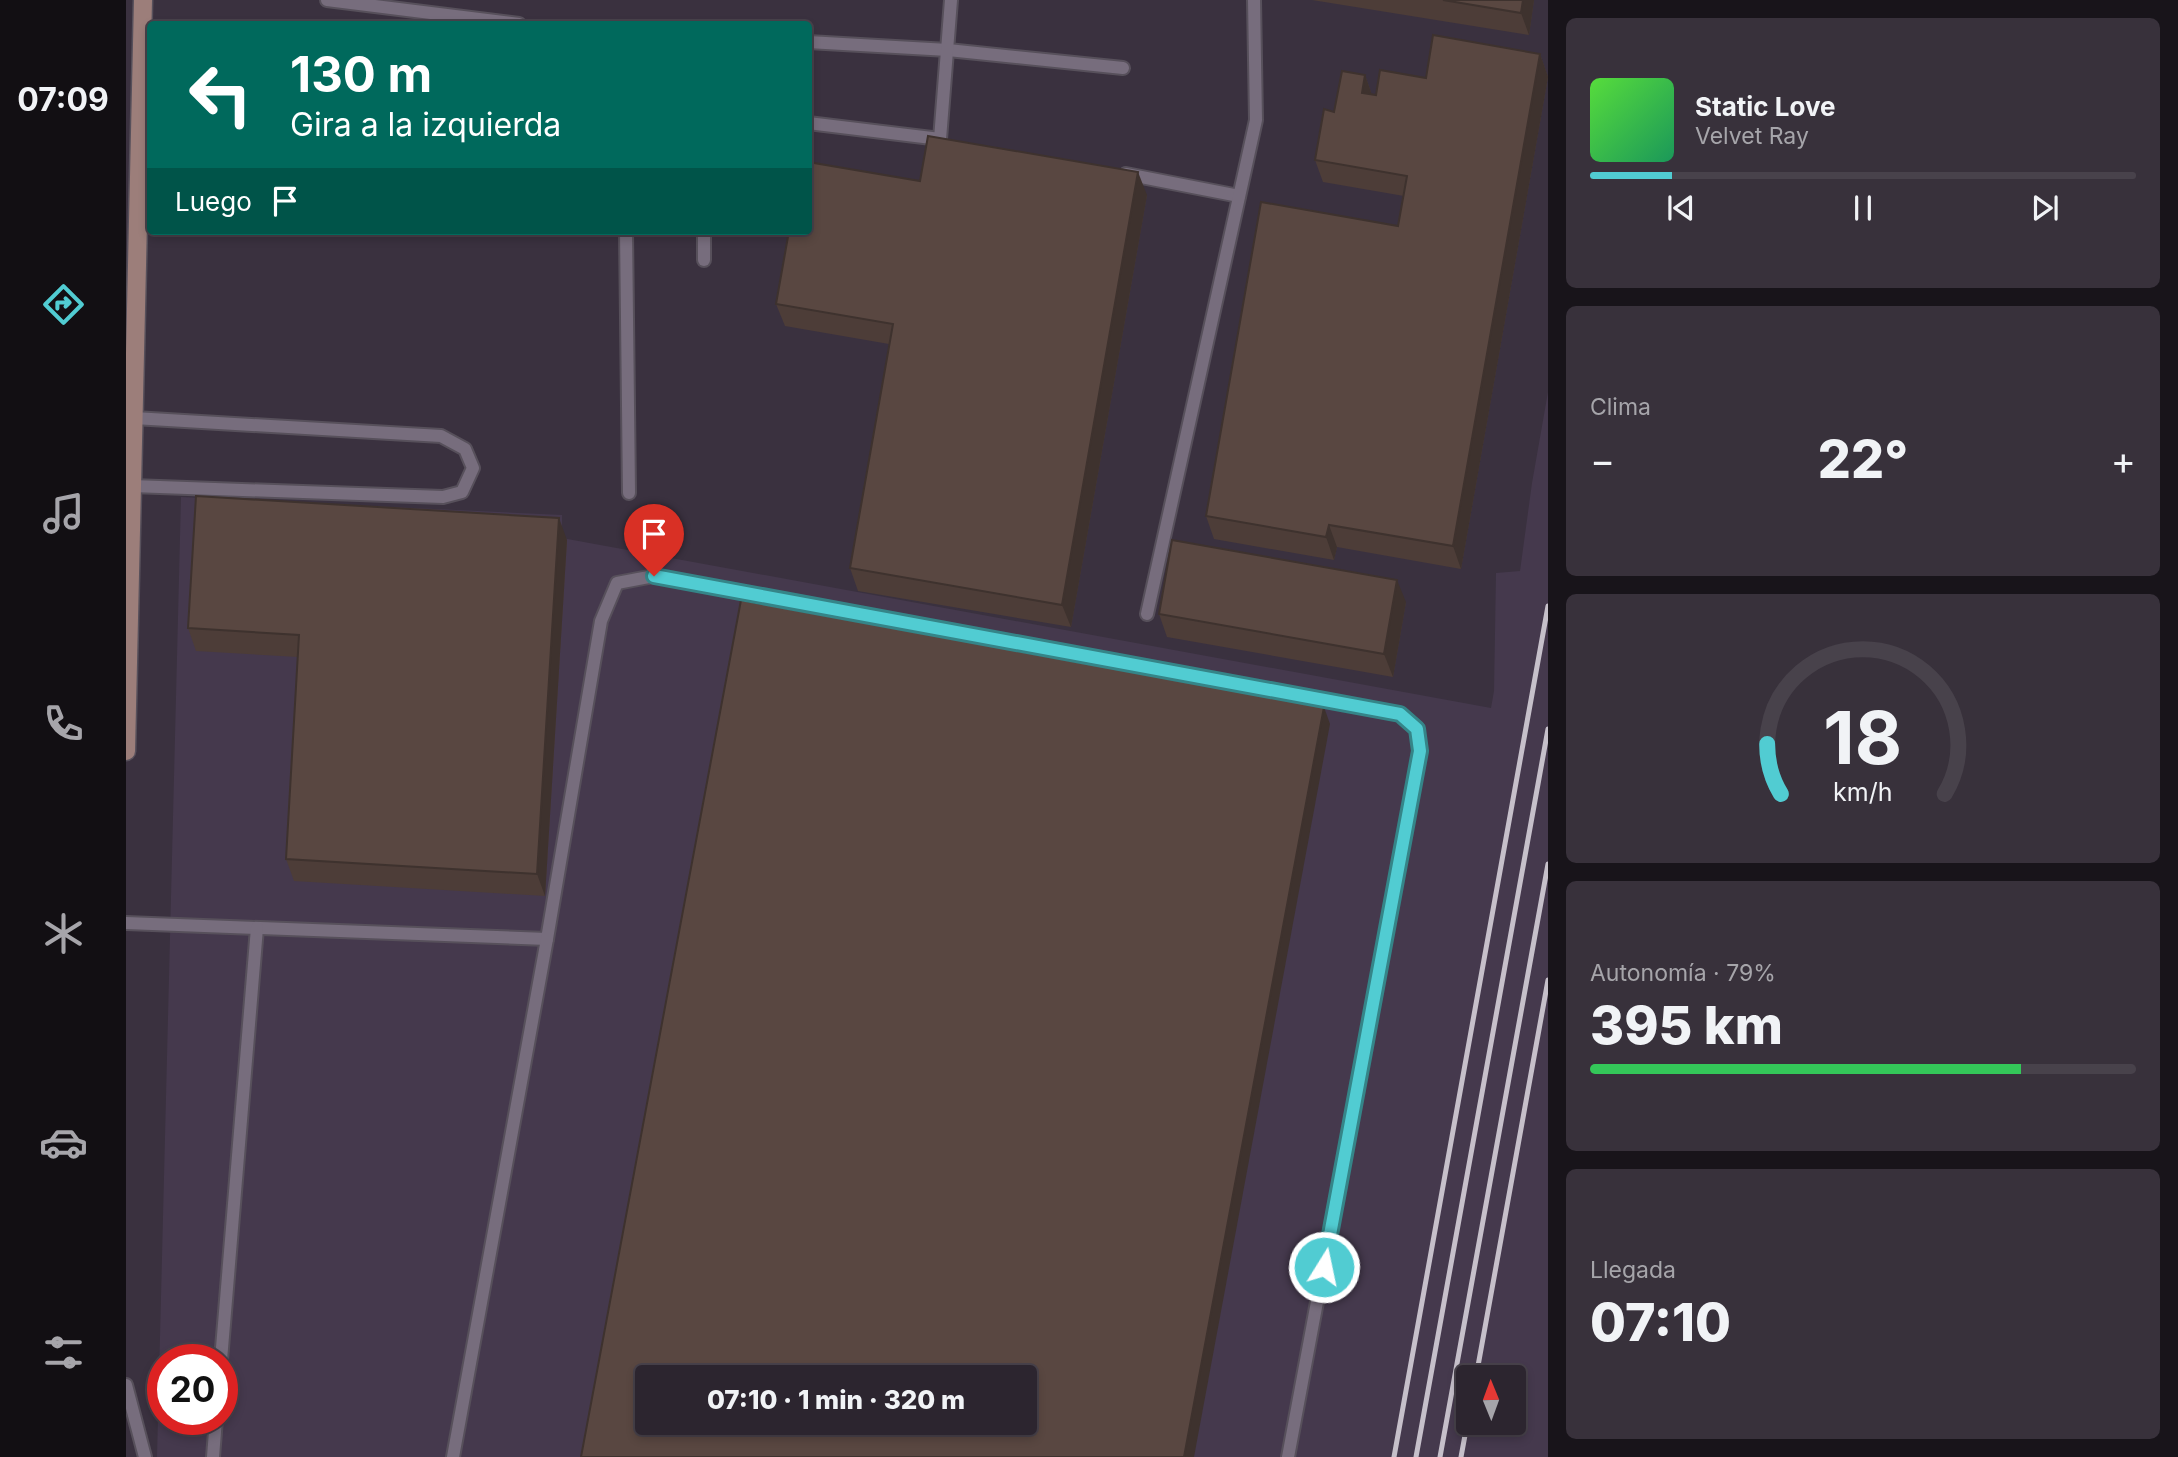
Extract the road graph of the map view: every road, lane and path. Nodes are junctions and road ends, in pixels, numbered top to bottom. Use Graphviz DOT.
graph roads {
  1 [pos="143,0"];
  2 [pos="327,0"];
  3 [pos="951,0"];
  4 [pos="1254,0"];
  5 [pos="495,21"];
  6 [pos="812,42"];
  7 [pos="146,44"];
  8 [pos="948,50"];
  9 [pos="1124,68"];
  10 [pos="812,123"];
  11 [pos="940,139"];
  12 [pos="954,142"];
  13 [pos="1117,173"];
  14 [pos="1239,196"];
  15 [pos="626,235"];
  16 [pos="704,235"];
  17 [pos="705,260"];
  18 [pos="134,418"];
  19 [pos="132,486"];
  20 [pos="629,493"];
  21 [pos="1147,614"];
  22 [pos="126,751"];
  23 [pos="126,923"];
  24 [pos="257,928"];
  25 [pos="547,939"];
  26 [pos="222,1344"];
  27 [pos="126,1385"];
  28 [pos="215,1435"];
  29 [pos="145,1457"];
  30 [pos="213,1457"];
  31 [pos="453,1457"];
  32 [pos="1288,1457"];
  1 -- 7 [label="main road"];
  2 -- 5 [label="lane"];
  3 -- 8 [label="lane"];
  4 -- 14 [label="lane"];
  6 -- 8 [label="lane"];
  7 -- 18 [label="main road"];
  8 -- 9 [label="lane"];
  8 -- 11 [label="lane"];
  10 -- 11 [label="lane"];
  11 -- 12 [label="lane"];
  13 -- 14 [label="lane"];
  14 -- 21 [label="lane"];
  15 -- 20 [label="lane"];
  16 -- 17 [label="lane"];
  18 -- 19 [label="main road"];
  18 -- 19 [label="lane"];
  19 -- 22 [label="main road"];
  23 -- 24 [label="lane"];
  24 -- 25 [label="lane"];
  24 -- 26 [label="lane"];
  25 -- 31 [label="lane"];
  25 -- 32 [label="lane"];
  27 -- 29 [label="lane"];
  28 -- 30 [label="lane"];
}
